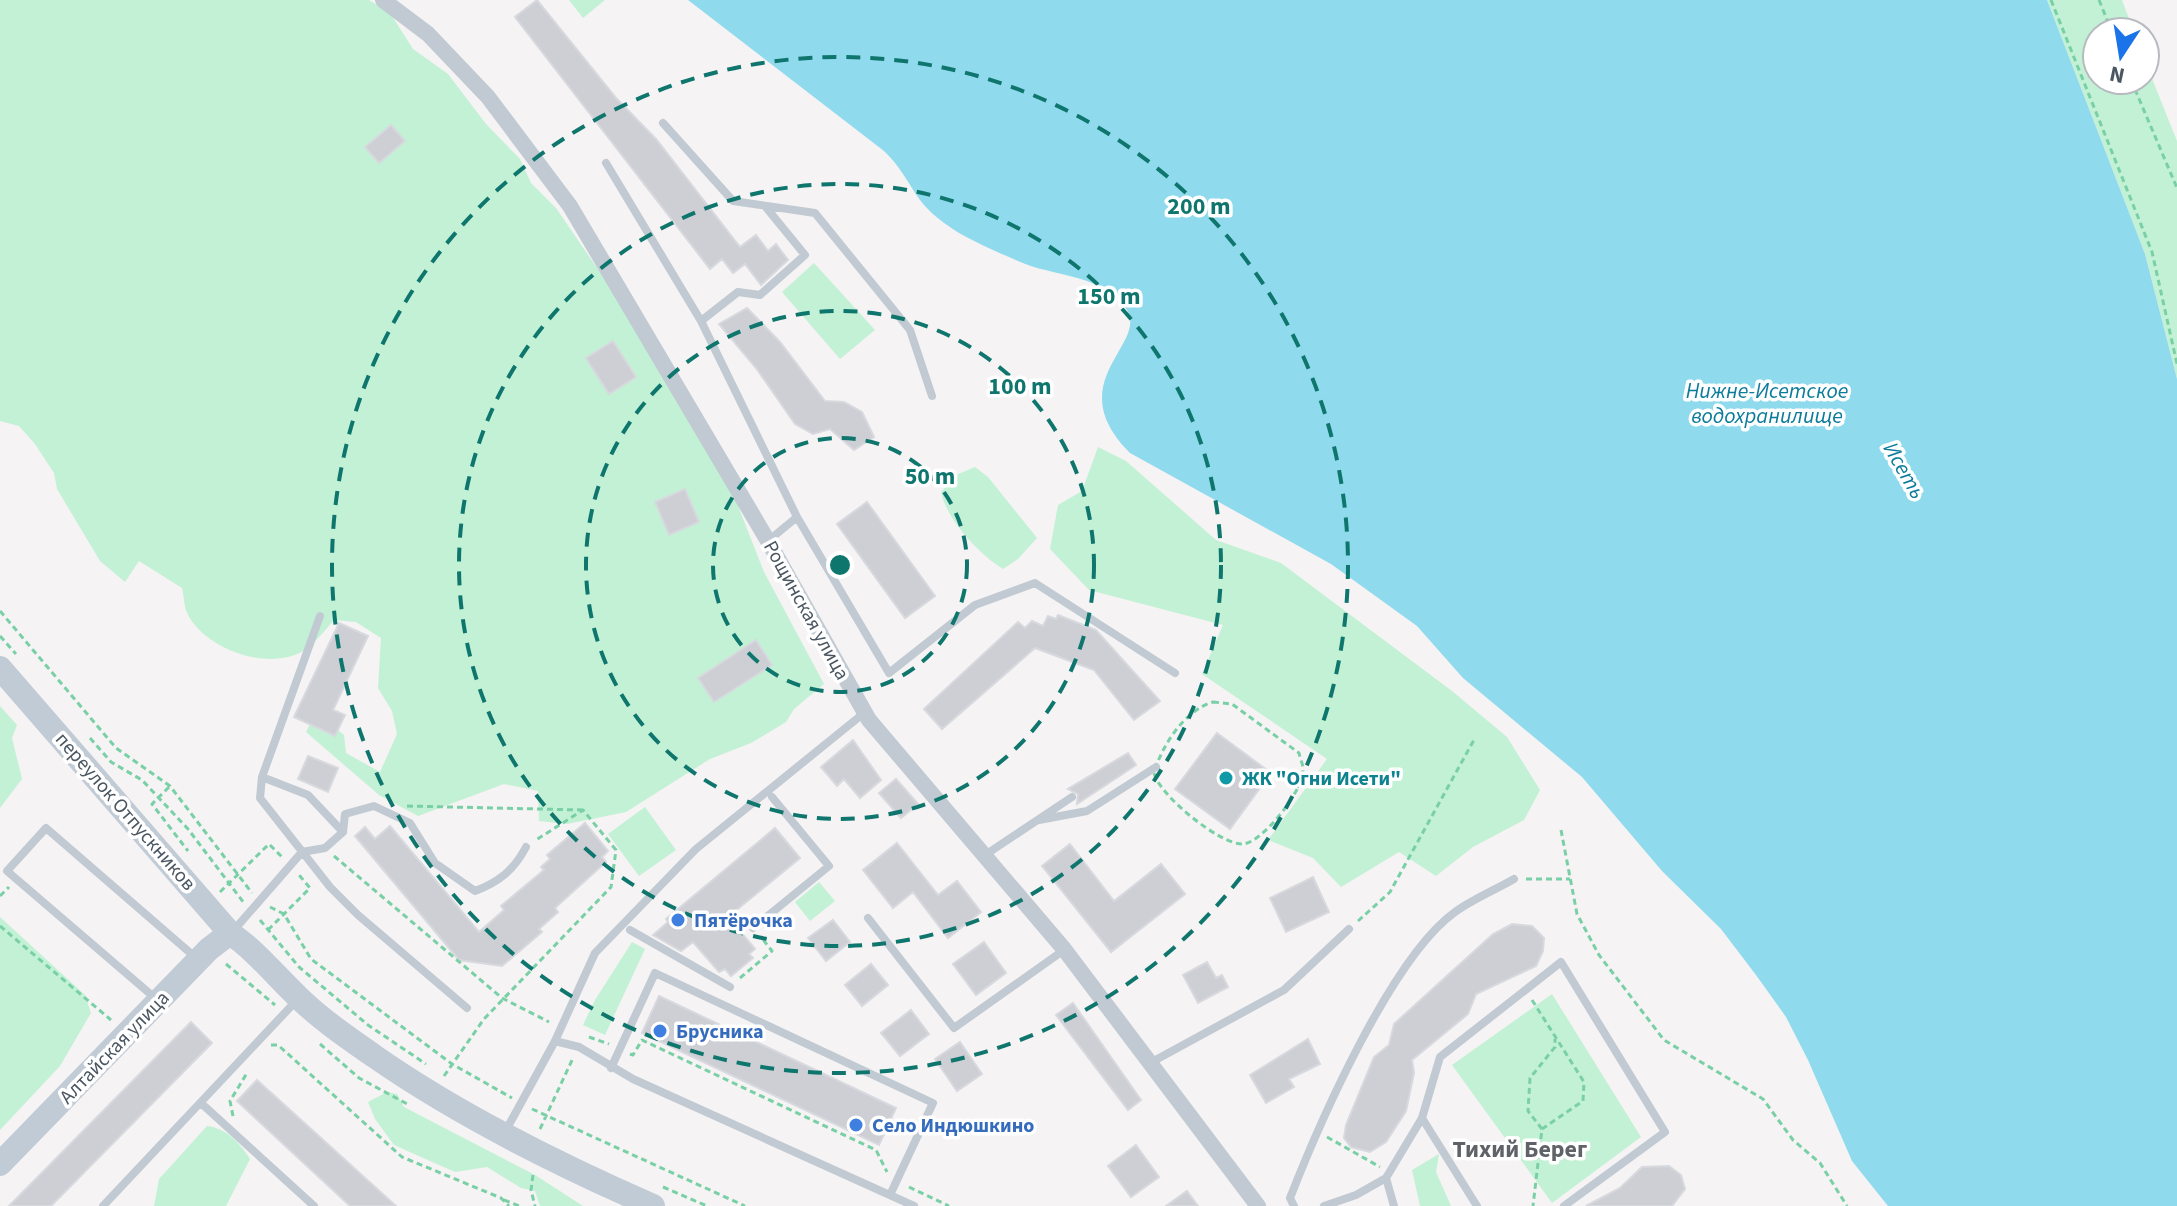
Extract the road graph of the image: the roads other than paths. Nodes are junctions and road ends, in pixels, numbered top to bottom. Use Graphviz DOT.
graph roads {
  1 [pos="383,0"];
  2 [pos="663,123"];
  3 [pos="606,163"];
  4 [pos="764,206"];
  5 [pos="701,321"];
  6 [pos="932,396"];
  7 [pos="797,517"];
  8 [pos="768,541"];
  9 [pos="320,616"];
  10 [pos="9,662"];
  11 [pos="1175,673"];
  12 [pos="864,712"];
  13 [pos="1156,767"];
  14 [pos="262,777"];
  15 [pos="772,797"];
  16 [pos="1072,797"];
  17 [pos="1039,820"];
  18 [pos="343,832"];
  19 [pos="526,847"];
  20 [pos="302,852"];
  21 [pos="985,855"];
  22 [pos="1514,879"];
  23 [pos="868,918"];
  24 [pos="753,928"];
  25 [pos="1349,929"];
  26 [pos="630,930"];
  27 [pos="230,933"];
  28 [pos="1064,949"];
  29 [pos="198,960"];
  30 [pos="730,987"];
  31 [pos="299,998"];
  32 [pos="158,1001"];
  33 [pos="467,1008"];
  34 [pos="555,1041"];
  35 [pos="1149,1063"];
  36 [pos="611,1068"];
  37 [pos="202,1104"];
  38 [pos="1422,1118"];
  39 [pos="504,1134"];
  40 [pos="0,1164"];
  41 [pos="1388,1175"];
  42 [pos="654,1195"];
  43 [pos="890,1195"];
  44 [pos="103,1206"];
  45 [pos="314,1206"];
  46 [pos="914,1206"];
  47 [pos="1258,1206"];
  48 [pos="1294,1206"];
  49 [pos="1324,1206"];
  50 [pos="1394,1206"];
  51 [pos="1477,1206"];
  52 [pos="1564,1206"];
  1 -- 8 [label="street, Рощинская улица"];
  2 -- 4 [label="lane"];
  3 -- 5 [label="lane"];
  4 -- 5 [label="lane"];
  4 -- 6 [label="lane"];
  5 -- 7 [label="lane"];
  7 -- 8 [label="lane"];
  7 -- 11 [label="lane"];
  8 -- 12 [label="street, Рощинская улица"];
  9 -- 14 [label="lane"];
  10 -- 27 [label="street, переулок Отпускников"];
  12 -- 21 [label="street, Рощинская улица"];
  12 -- 34 [label="lane"];
  13 -- 17 [label="lane"];
  14 -- 18 [label="lane"];
  14 -- 20 [label="lane"];
  15 -- 24 [label="lane"];
  16 -- 17 [label="lane"];
  17 -- 21 [label="lane"];
  18 -- 19 [label="lane"];
  18 -- 20 [label="lane"];
  20 -- 27 [label="lane"];
  20 -- 33 [label="lane"];
  21 -- 28 [label="street, Рощинская улица"];
  22 -- 48 [label="lane"];
  23 -- 28 [label="lane"];
  25 -- 35 [label="lane"];
  26 -- 30 [label="lane"];
  27 -- 29 [label="street, Алтайская улица"];
  27 -- 31 [label="street, переулок Отпускников"];
  28 -- 35 [label="street, Рощинская улица"];
  29 -- 32 [label="street, Алтайская улица"];
  29 -- 32 [label="lane"];
  31 -- 37 [label="lane"];
  31 -- 39 [label="street"];
  32 -- 40 [label="street, Алтайская улица"];
  34 -- 36 [label="lane"];
  34 -- 39 [label="lane"];
  35 -- 47 [label="street, Рощинская улица"];
  36 -- 43 [label="lane"];
  36 -- 43 [label="lane"];
  37 -- 44 [label="lane"];
  37 -- 45 [label="lane"];
  38 -- 41 [label="lane"];
  38 -- 51 [label="lane"];
  38 -- 52 [label="lane"];
  39 -- 42 [label="street"];
  41 -- 49 [label="lane"];
  41 -- 50 [label="lane"];
  43 -- 46 [label="lane"];
}
